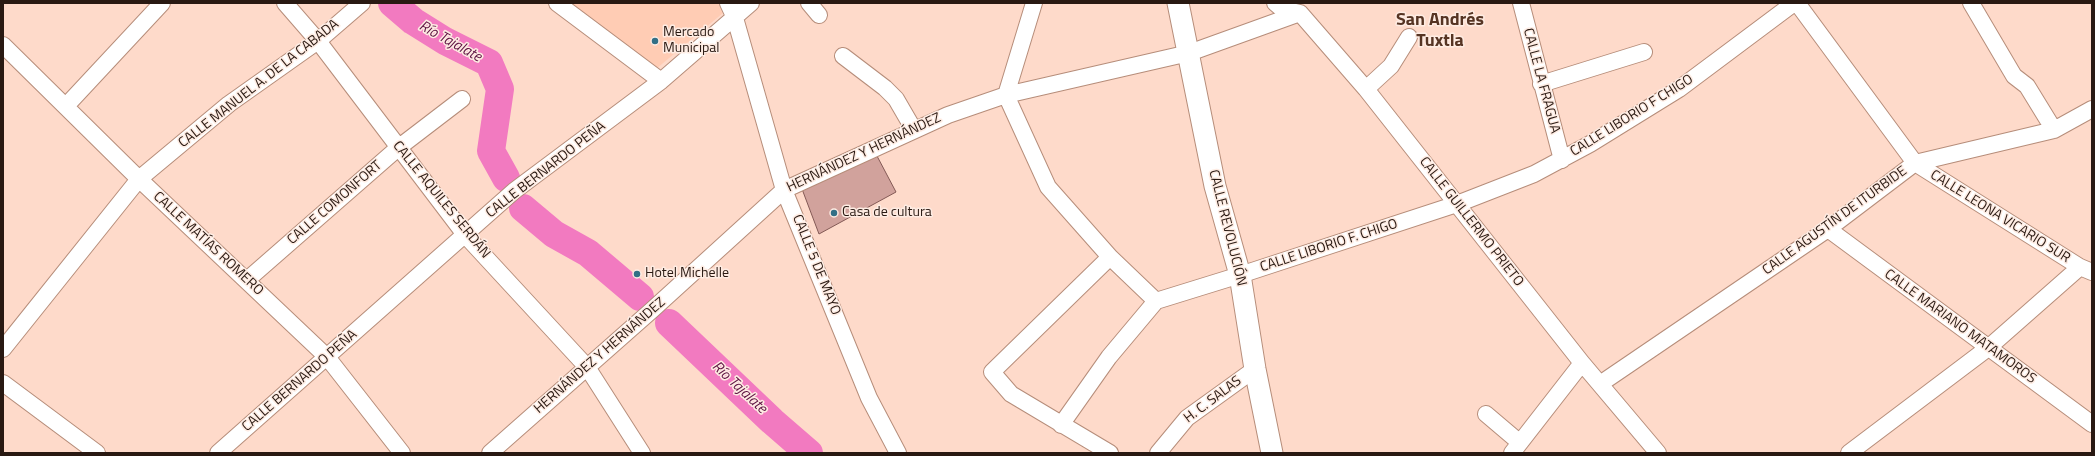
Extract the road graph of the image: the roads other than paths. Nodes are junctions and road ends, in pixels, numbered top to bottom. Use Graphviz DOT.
graph roads {
  1 [pos="162,3"];
  2 [pos="285,3"];
  3 [pos="362,3"];
  4 [pos="557,3"];
  5 [pos="728,3"];
  6 [pos="751,3"];
  7 [pos="1034,3"];
  8 [pos="1178,3"];
  9 [pos="1274,3"];
  10 [pos="1521,3"];
  11 [pos="1794,3"];
  12 [pos="1797,3"];
  13 [pos="1971,3"];
  14 [pos="1300,13"];
  15 [pos="735,18"];
  16 [pos="1409,37"];
  17 [pos="318,41"];
  18 [pos="3,46"];
  19 [pos="1644,52"];
  20 [pos="1189,53"];
  21 [pos="843,56"];
  22 [pos="661,81"];
  23 [pos="1541,84"];
  24 [pos="1366,89"];
  25 [pos="1006,95"];
  26 [pos="462,99"];
  27 [pos="66,106"];
  28 [pos="2092,109"];
  29 [pos="914,130"];
  30 [pos="2054,130"];
  31 [pos="398,148"];
  32 [pos="1562,160"];
  33 [pos="1916,163"];
  34 [pos="139,179"];
  35 [pos="784,190"];
  36 [pos="1457,204"];
  37 [pos="1828,229"];
  38 [pos="466,236"];
  39 [pos="1110,256"];
  40 [pos="2086,270"];
  41 [pos="1240,275"];
  42 [pos="248,280"];
  43 [pos="1156,301"];
  44 [pos="1988,348"];
  45 [pos="3,349"];
  46 [pos="327,357"];
  47 [pos="1582,363"];
  48 [pos="587,367"];
  49 [pos="1255,369"];
  50 [pos="3,383"];
  51 [pos="1600,384"];
  52 [pos="1486,414"];
  53 [pos="2092,424"];
  54 [pos="1061,425"];
  55 [pos="1515,447"];
  56 [pos="97,453"];
  57 [pos="218,453"];
  58 [pos="402,453"];
  59 [pos="490,453"];
  60 [pos="642,453"];
  61 [pos="898,453"];
  62 [pos="1110,453"];
  63 [pos="1158,453"];
  64 [pos="1272,453"];
  65 [pos="1658,453"];
  66 [pos="1849,453"];
  1 -- 27 [label="street"];
  2 -- 17 [label="street, CALLE AQUILES SERDÁN"];
  3 -- 17 [label="street, CALLE MANUEL A. DE LA CABADA"];
  4 -- 22 [label="street"];
  5 -- 15 [label="street, CALLE 5 DE MAYO"];
  6 -- 15 [label="street, CALLE BERNARDO PEÑA"];
  7 -- 25 [label="street"];
  8 -- 20 [label="main road, CALLE REVOLUCIÓN"];
  9 -- 14 [label="street"];
  10 -- 23 [label="street, CALLE LA FRAGUA"];
  11 -- 32 [label="street, CALLE LIBORIO F CHIGO"];
  12 -- 33 [label="street, CALLE LEONA VICARIO SUR"];
  13 -- 30 [label="street"];
  14 -- 20 [label="street, HERNÁNDEZ Y HERNÁNDEZ"];
  14 -- 24 [label="street, CALLE GUILLERMO PRIETO"];
  15 -- 22 [label="street, CALLE BERNARDO PEÑA"];
  15 -- 35 [label="street, CALLE 5 DE MAYO"];
  16 -- 24 [label="street"];
  17 -- 31 [label="street, CALLE AQUILES SERDÁN"];
  17 -- 34 [label="street, CALLE MANUEL A. DE LA CABADA"];
  18 -- 27 [label="street, CALLE MATÍAS ROMERO"];
  19 -- 23 [label="street"];
  20 -- 25 [label="street, HERNÁNDEZ Y HERNÁNDEZ"];
  20 -- 41 [label="main road, CALLE REVOLUCIÓN"];
  21 -- 29 [label="street"];
  22 -- 38 [label="street, CALLE BERNARDO PEÑA"];
  23 -- 32 [label="street, CALLE LA FRAGUA"];
  24 -- 36 [label="street, CALLE GUILLERMO PRIETO"];
  25 -- 29 [label="street, HERNÁNDEZ Y HERNÁNDEZ"];
  25 -- 39 [label="street"];
  26 -- 31 [label="street, CALLE COMONFORT"];
  27 -- 34 [label="street, CALLE MATÍAS ROMERO"];
  28 -- 30 [label="street, CALLE AGUSTÍN DE ITURBIDE"];
  29 -- 35 [label="street, HERNÁNDEZ Y HERNÁNDEZ"];
  30 -- 33 [label="street, CALLE AGUSTÍN DE ITURBIDE"];
  31 -- 38 [label="street, CALLE AQUILES SERDÁN"];
  31 -- 42 [label="street, CALLE COMONFORT"];
  32 -- 36 [label="street, CALLE LIBORIO F CHIGO"];
  33 -- 37 [label="street, CALLE AGUSTÍN DE ITURBIDE"];
  33 -- 40 [label="street, CALLE LEONA VICARIO SUR"];
  34 -- 42 [label="street, CALLE MATÍAS ROMERO"];
  34 -- 45 [label="street, CALLE MANUEL A. DE LA CABADA"];
  35 -- 48 [label="street, HERNÁNDEZ Y HERNÁNDEZ"];
  35 -- 61 [label="street, CALLE 5 DE MAYO"];
  36 -- 41 [label="street, CALLE LIBORIO F. CHIGO"];
  36 -- 47 [label="street, CALLE GUILLERMO PRIETO"];
  37 -- 44 [label="street, CALLE MARIANO MATAMOROS"];
  37 -- 51 [label="street, CALLE AGUSTÍN DE ITURBIDE"];
  38 -- 46 [label="street, CALLE BERNARDO PEÑA"];
  38 -- 48 [label="street, CALLE AQUILES SERDÁN"];
  39 -- 43 [label="street"];
  39 -- 54 [label="street"];
  40 -- 44 [label="street"];
  41 -- 43 [label="street, CALLE LIBORIO F. CHIGO"];
  41 -- 49 [label="main road, CALLE REVOLUCIÓN"];
  42 -- 46 [label="street, CALLE MATÍAS ROMERO"];
  43 -- 54 [label="street"];
  44 -- 53 [label="street, CALLE MARIANO MATAMOROS"];
  44 -- 66 [label="street"];
  46 -- 57 [label="street, CALLE BERNARDO PEÑA"];
  46 -- 58 [label="street, CALLE MATÍAS ROMERO"];
  47 -- 51 [label="street, CALLE GUILLERMO PRIETO"];
  47 -- 55 [label="street"];
  48 -- 59 [label="street, HERNÁNDEZ Y HERNÁNDEZ"];
  48 -- 60 [label="street, CALLE AQUILES SERDÁN"];
  49 -- 63 [label="street, H. C. SALAS"];
  49 -- 64 [label="main road, CALLE REVOLUCIÓN"];
  50 -- 56 [label="street"];
  51 -- 65 [label="street, CALLE GUILLERMO PRIETO"];
  52 -- 55 [label="street"];
  54 -- 62 [label="street"];
}
